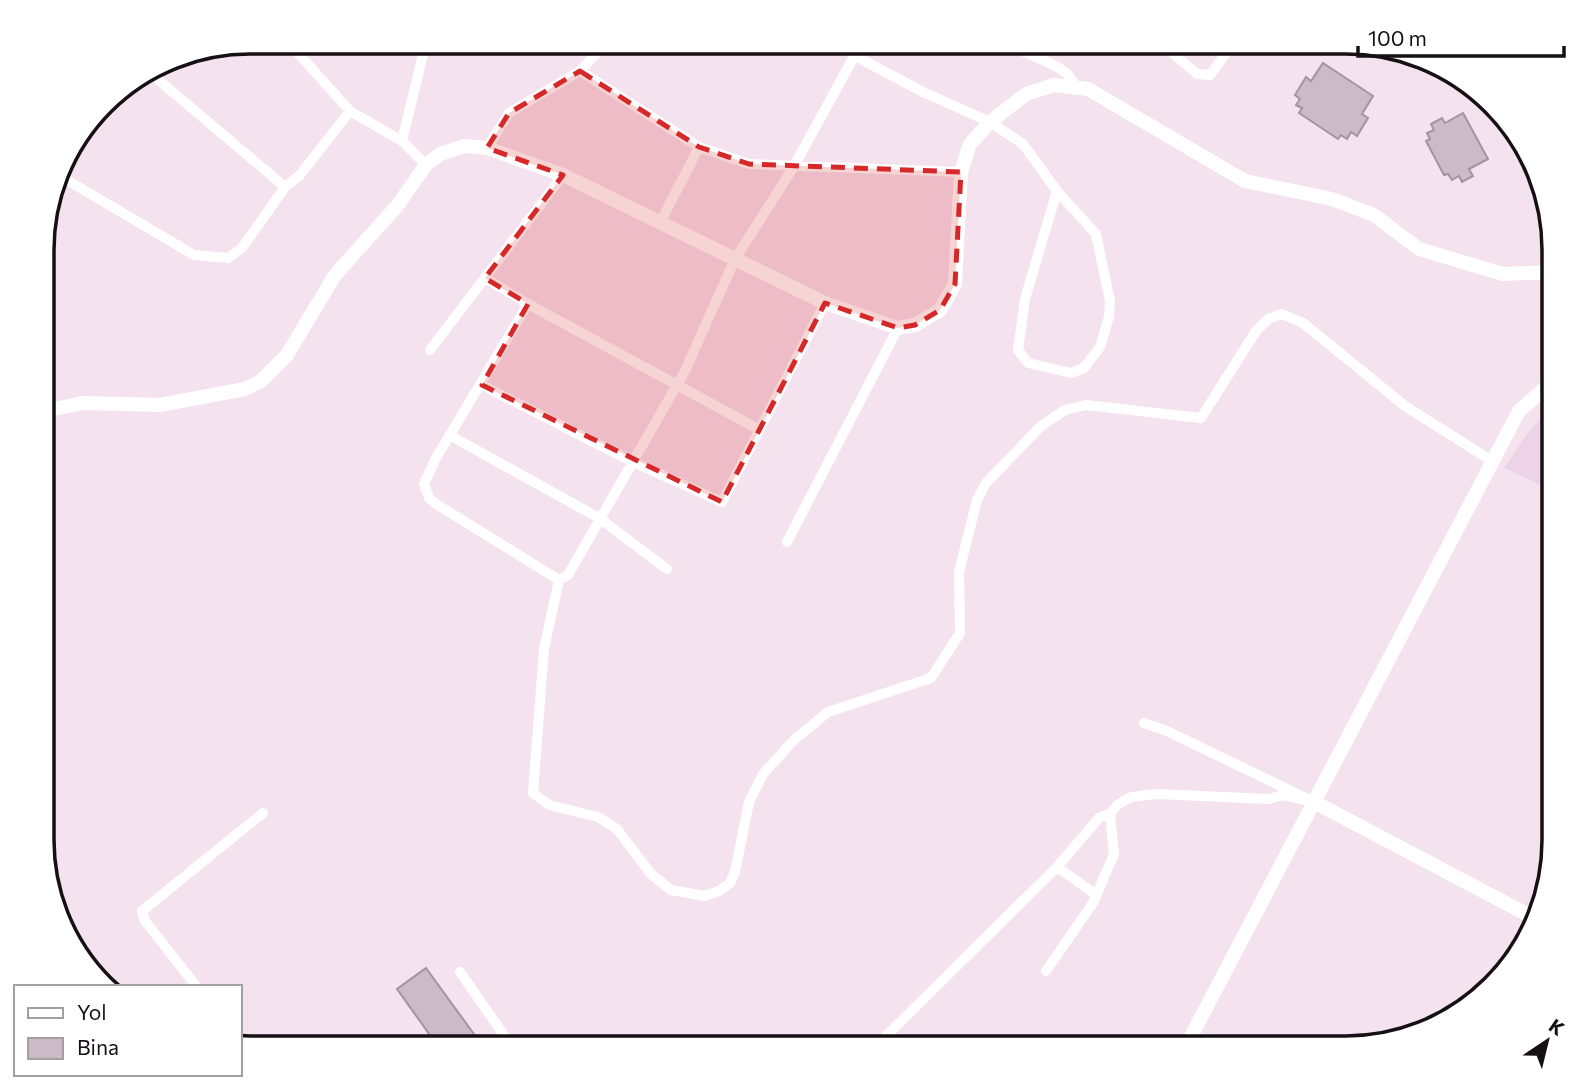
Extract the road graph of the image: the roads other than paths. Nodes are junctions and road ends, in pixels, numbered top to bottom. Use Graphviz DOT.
graph roads {
  1 [pos="299,54"];
  2 [pos="423,54"];
  3 [pos="596,54"];
  4 [pos="1026,55"];
  5 [pos="1175,55"];
  6 [pos="1225,55"];
  7 [pos="855,56"];
  8 [pos="580,71"];
  9 [pos="157,78"];
  10 [pos="1074,86"];
  11 [pos="351,111"];
  12 [pos="990,122"];
  13 [pos="402,141"];
  14 [pos="486,148"];
  15 [pos="699,148"];
  16 [pos="426,165"];
  17 [pos="793,167"];
  18 [pos="961,172"];
  19 [pos="563,176"];
  20 [pos="67,180"];
  21 [pos="285,187"];
  22 [pos="1057,191"];
  23 [pos="660,223"];
  24 [pos="735,259"];
  25 [pos="1541,273"];
  26 [pos="485,278"];
  27 [pos="825,303"];
  28 [pos="528,304"];
  29 [pos="898,328"];
  30 [pos="430,350"];
  31 [pos="677,383"];
  32 [pos="482,385"];
  33 [pos="1541,391"];
  34 [pos="54,409"];
  35 [pos="758,429"];
  36 [pos="451,436"];
  37 [pos="631,461"];
  38 [pos="1492,461"];
  39 [pos="599,518"];
  40 [pos="787,542"];
  41 [pos="667,569"];
  42 [pos="559,580"];
  43 [pos="1144,723"];
  44 [pos="1314,802"];
  45 [pos="263,813"];
  46 [pos="1110,814"];
  47 [pos="1057,867"];
  48 [pos="1095,894"];
  49 [pos="1527,914"];
  50 [pos="1046,971"];
  51 [pos="460,972"];
  52 [pos="195,985"];
  53 [pos="504,1035"];
  54 [pos="887,1036"];
  55 [pos="1191,1036"];
  1 -- 11 [label="street"];
  2 -- 13 [label="street"];
  3 -- 8 [label="street"];
  4 -- 10 [label="street"];
  5 -- 6 [label="street"];
  7 -- 12 [label="street"];
  7 -- 17 [label="street"];
  8 -- 14 [label="street"];
  8 -- 15 [label="street"];
  9 -- 21 [label="street"];
  10 -- 12 [label="street"];
  10 -- 25 [label="street"];
  11 -- 13 [label="street"];
  11 -- 21 [label="street"];
  12 -- 18 [label="street"];
  12 -- 22 [label="street"];
  13 -- 16 [label="street"];
  14 -- 16 [label="street"];
  14 -- 19 [label="street"];
  15 -- 17 [label="street"];
  15 -- 23 [label="street"];
  16 -- 34 [label="street"];
  17 -- 18 [label="street"];
  17 -- 24 [label="street"];
  18 -- 29 [label="street"];
  19 -- 23 [label="street"];
  19 -- 26 [label="street"];
  20 -- 21 [label="street"];
  22 -- 22 [label="street"];
  23 -- 24 [label="street"];
  24 -- 27 [label="street"];
  24 -- 31 [label="street"];
  26 -- 28 [label="street"];
  26 -- 30 [label="street"];
  27 -- 29 [label="street"];
  27 -- 35 [label="street"];
  28 -- 31 [label="street"];
  28 -- 32 [label="street"];
  29 -- 40 [label="street"];
  31 -- 35 [label="street"];
  31 -- 37 [label="street"];
  32 -- 36 [label="street"];
  32 -- 37 [label="street"];
  33 -- 38 [label="street"];
  35 -- 37 [label="street"];
  36 -- 39 [label="street"];
  36 -- 42 [label="street"];
  37 -- 39 [label="street"];
  38 -- 42 [label="street"];
  38 -- 44 [label="street"];
  39 -- 41 [label="street"];
  39 -- 42 [label="street"];
  43 -- 44 [label="street"];
  44 -- 46 [label="street"];
  44 -- 49 [label="street"];
  44 -- 55 [label="street"];
  45 -- 52 [label="street"];
  46 -- 47 [label="street"];
  46 -- 48 [label="street"];
  47 -- 48 [label="street"];
  47 -- 54 [label="street"];
  48 -- 50 [label="street"];
  51 -- 53 [label="street"];
}
